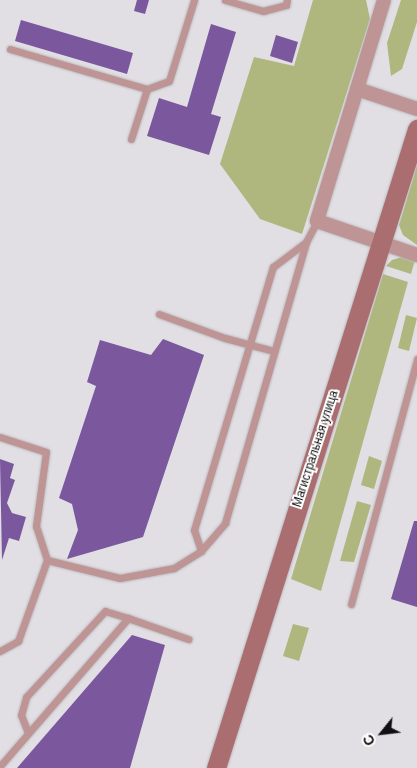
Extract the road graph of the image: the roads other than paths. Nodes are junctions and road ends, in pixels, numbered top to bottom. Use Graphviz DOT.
graph roads {
  1 [pos="194,0"];
  2 [pos="226,0"];
  3 [pos="287,0"];
  4 [pos="384,0"];
  5 [pos="10,49"];
  6 [pos="147,89"];
  7 [pos="357,89"];
  8 [pos="417,109"];
  9 [pos="417,130"];
  10 [pos="131,139"];
  11 [pos="317,221"];
  12 [pos="306,242"];
  13 [pos="382,244"];
  14 [pos="417,255"];
  15 [pos="160,314"];
  16 [pos="250,345"];
  17 [pos="274,350"];
  18 [pos="417,359"];
  19 [pos="0,437"];
  20 [pos="201,551"];
  21 [pos="47,560"];
  22 [pos="352,604"];
  23 [pos="128,618"];
  24 [pos="188,639"];
  25 [pos="0,651"];
  26 [pos="28,733"];
  27 [pos="0,766"];
  28 [pos="216,768"];
  1 -- 6 [label="lane"];
  2 -- 3 [label="lane"];
  4 -- 7 [label="street"];
  5 -- 6 [label="lane"];
  6 -- 10 [label="lane"];
  7 -- 8 [label="street"];
  7 -- 11 [label="street"];
  9 -- 13 [label="main road, Магистральная улица"];
  11 -- 12 [label="lane"];
  11 -- 13 [label="street"];
  12 -- 16 [label="lane"];
  12 -- 17 [label="lane"];
  13 -- 14 [label="street"];
  13 -- 28 [label="main road, Магистральная улица"];
  15 -- 16 [label="lane"];
  16 -- 17 [label="lane"];
  16 -- 20 [label="lane"];
  17 -- 20 [label="lane"];
  18 -- 22 [label="lane"];
  19 -- 21 [label="lane"];
  20 -- 21 [label="lane"];
  21 -- 25 [label="lane"];
  23 -- 24 [label="lane"];
  23 -- 26 [label="lane"];
  23 -- 26 [label="lane"];
  26 -- 27 [label="lane"];
}
